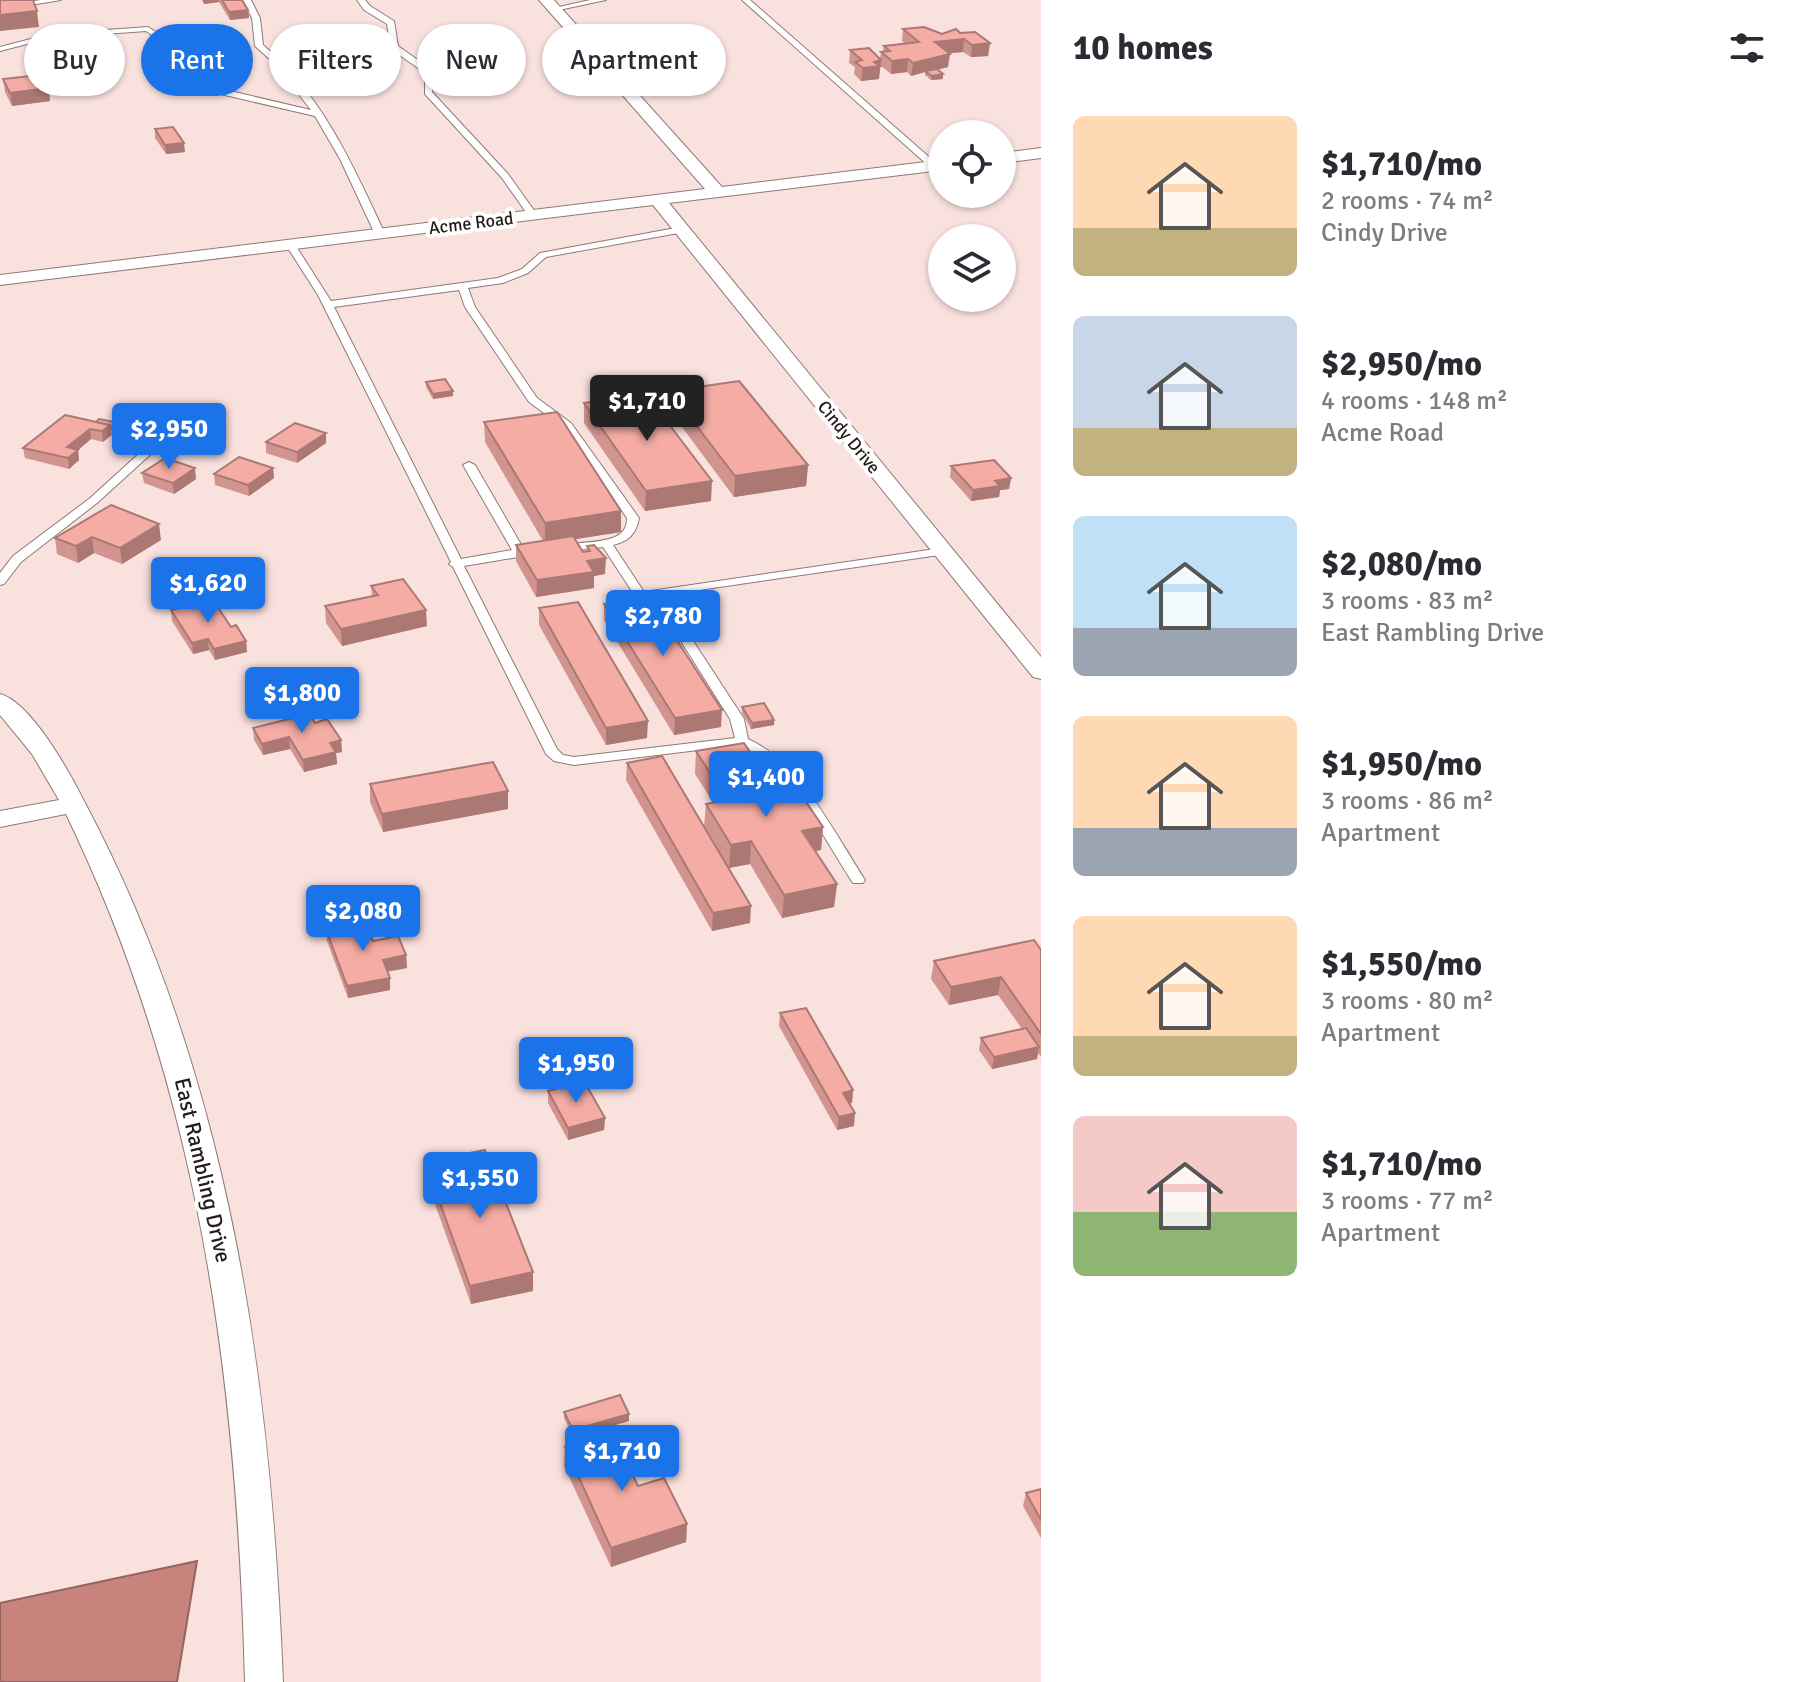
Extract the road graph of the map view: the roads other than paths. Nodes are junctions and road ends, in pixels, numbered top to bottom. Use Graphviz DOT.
graph roads {
  1 [pos="57,0"];
  2 [pos="247,0"];
  3 [pos="361,0"];
  4 [pos="602,0"];
  5 [pos="746,0"];
  6 [pos="550,4"];
  7 [pos="0,8"];
  8 [pos="0,49"];
  9 [pos="319,114"];
  10 [pos="1041,153"];
  11 [pos="1016,156"];
  12 [pos="928,157"];
  13 [pos="928,167"];
  14 [pos="719,194"];
  15 [pos="658,201"];
  16 [pos="533,216"];
  17 [pos="681,230"];
  18 [pos="380,234"];
  19 [pos="291,245"];
  20 [pos="0,280"];
  21 [pos="463,288"];
  22 [pos="327,305"];
  23 [pos="160,430"];
  24 [pos="469,465"];
  25 [pos="606,543"];
  26 [pos="519,552"];
  27 [pos="942,552"];
  28 [pos="455,564"];
  29 [pos="0,581"];
  30 [pos="680,630"];
  31 [pos="1041,672"];
  32 [pos="0,701"];
  33 [pos="742,741"];
  34 [pos="74,805"];
  35 [pos="0,819"];
  36 [pos="858,880"];
  37 [pos="264,1682"];
  1 -- 7 [label="lane"];
  2 -- 9 [label="lane"];
  3 -- 16 [label="lane"];
  4 -- 6 [label="lane"];
  5 -- 12 [label="lane"];
  6 -- 14 [label="street"];
  8 -- 9 [label="lane"];
  9 -- 18 [label="lane"];
  10 -- 11 [label="street"];
  13 -- 14 [label="street, Acme Road"];
  14 -- 15 [label="street, Acme Road"];
  15 -- 16 [label="street, Acme Road"];
  15 -- 17 [label="street, Cindy Drive"];
  16 -- 18 [label="street, Acme Road"];
  17 -- 21 [label="lane"];
  17 -- 27 [label="street, Cindy Drive"];
  18 -- 19 [label="street, Acme Road"];
  19 -- 20 [label="street, Acme Road"];
  19 -- 22 [label="lane"];
  21 -- 22 [label="lane"];
  21 -- 25 [label="lane"];
  22 -- 28 [label="lane"];
  23 -- 29 [label="lane"];
  24 -- 26 [label="lane"];
  25 -- 26 [label="lane"];
  25 -- 27 [label="lane"];
  26 -- 28 [label="lane"];
  27 -- 31 [label="street, Cindy Drive"];
  28 -- 33 [label="lane"];
  30 -- 33 [label="lane"];
  32 -- 34 [label="street, East Rambling Drive"];
  33 -- 36 [label="lane"];
  34 -- 35 [label="street"];
  34 -- 37 [label="street, East Rambling Drive"];
}
